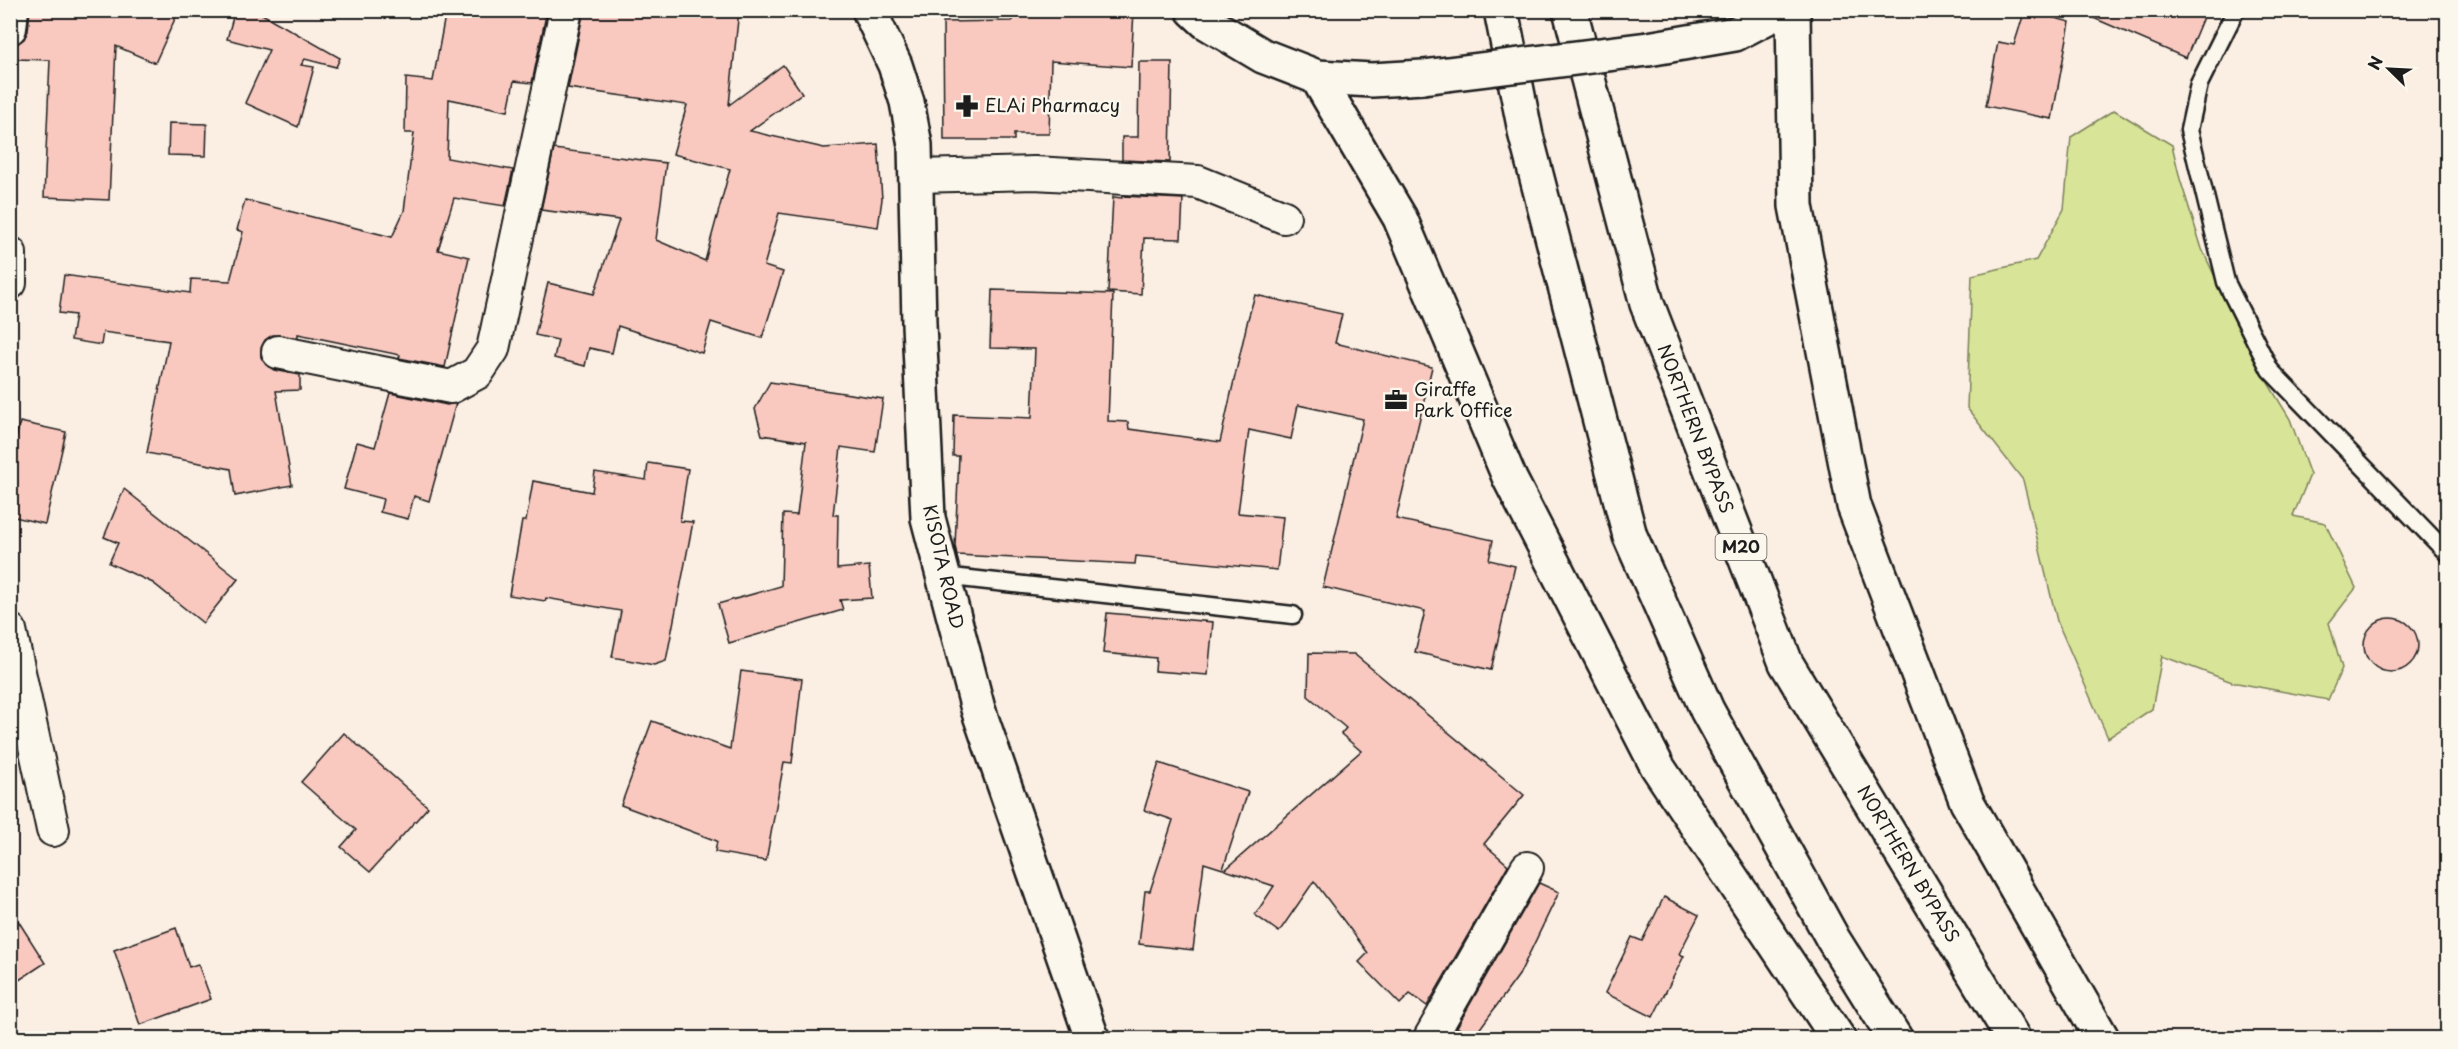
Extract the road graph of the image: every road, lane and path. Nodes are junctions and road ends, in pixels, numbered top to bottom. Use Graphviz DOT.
graph roads {
  1 [pos="12,10"];
  2 [pos="566,10"];
  3 [pos="869,10"];
  4 [pos="1193,10"];
  5 [pos="1501,10"];
  6 [pos="1570,10"];
  7 [pos="1781,10"];
  8 [pos="1793,10"];
  9 [pos="2236,10"];
  10 [pos="10,28"];
  11 [pos="1317,77"];
  12 [pos="916,176"];
  13 [pos="1284,217"];
  14 [pos="10,253"];
  15 [pos="10,283"];
  16 [pos="278,352"];
  17 [pos="2448,554"];
  18 [pos="943,576"];
  19 [pos="1293,615"];
  20 [pos="11,636"];
  21 [pos="53,830"];
  22 [pos="1527,868"];
  23 [pos="1092,1038"];
  24 [pos="1430,1038"];
  25 [pos="1838,1038"];
  26 [pos="1895,1038"];
  27 [pos="2013,1038"];
  28 [pos="2102,1038"];
  1 -- 10 [label="street"];
  2 -- 16 [label="street"];
  3 -- 12 [label="main road, KISOTA ROAD"];
  4 -- 11 [label="main road"];
  5 -- 26 [label="main road"];
  6 -- 27 [label="main road, NORTHERN BYPASS / M20"];
  7 -- 11 [label="main road, bridge"];
  8 -- 28 [label="main road"];
  9 -- 17 [label="lane"];
  11 -- 25 [label="main road"];
  12 -- 13 [label="street"];
  12 -- 18 [label="main road, KISOTA ROAD"];
  14 -- 15 [label="street"];
  18 -- 19 [label="lane"];
  18 -- 23 [label="main road, KISOTA ROAD"];
  20 -- 21 [label="street"];
  22 -- 24 [label="street"];
}
